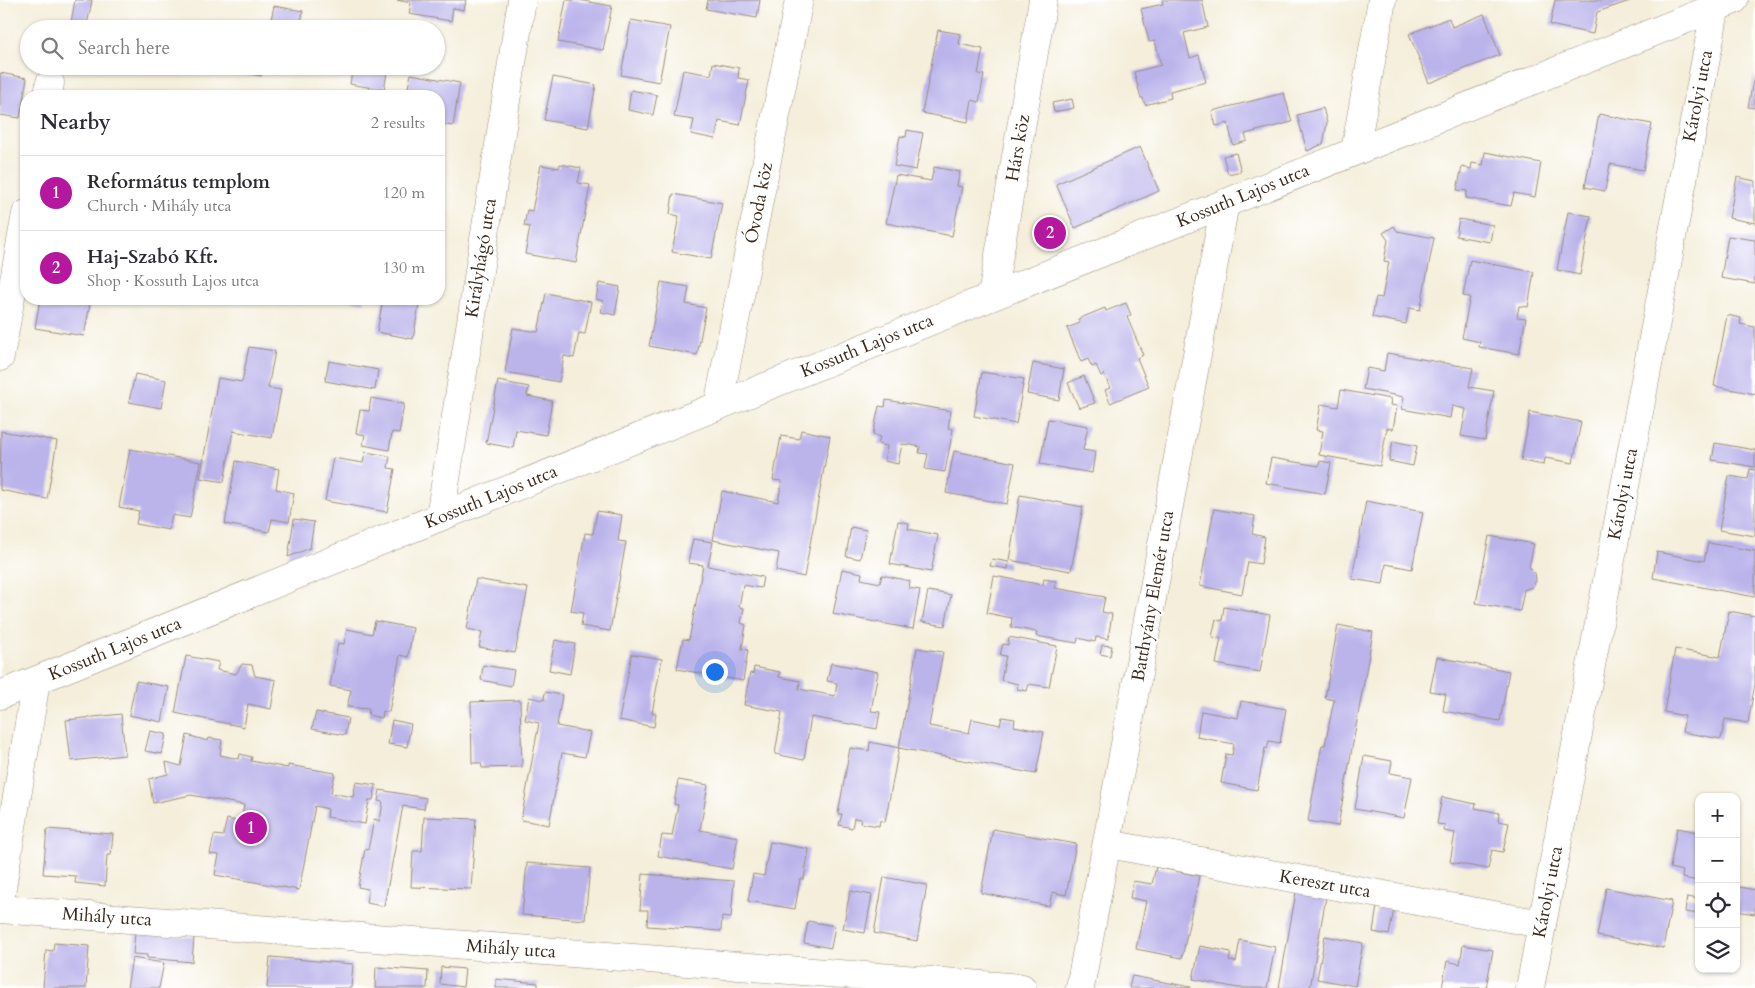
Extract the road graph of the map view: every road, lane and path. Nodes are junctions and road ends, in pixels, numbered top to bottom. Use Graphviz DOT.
graph roads {
  1 [pos="522,0"];
  2 [pos="799,0"];
  3 [pos="1043,0"];
  4 [pos="1382,0"];
  5 [pos="1722,3"];
  6 [pos="1355,151"];
  7 [pos="1224,203"];
  8 [pos="20,247"];
  9 [pos="992,296"];
  10 [pos="0,357"];
  11 [pos="718,406"];
  12 [pos="440,517"];
  13 [pos="36,681"];
  14 [pos="0,694"];
  15 [pos="1108,844"];
  16 [pos="0,900"];
  17 [pos="0,909"];
  18 [pos="1542,924"];
  19 [pos="1022,988"];
  20 [pos="1080,988"];
  21 [pos="1530,988"];
  1 -- 12 [label="street, Királyhágó utca"];
  2 -- 11 [label="street, Óvoda köz"];
  3 -- 9 [label="street, Hárs köz"];
  4 -- 6 [label="street"];
  5 -- 6 [label="street, Kossuth Lajos utca"];
  5 -- 18 [label="street, Károlyi utca"];
  6 -- 7 [label="street, Kossuth Lajos utca"];
  7 -- 9 [label="street, Kossuth Lajos utca"];
  7 -- 15 [label="street, Batthyány Elemér utca"];
  8 -- 10 [label="street"];
  9 -- 11 [label="street, Kossuth Lajos utca"];
  11 -- 12 [label="street, Kossuth Lajos utca"];
  12 -- 13 [label="street, Kossuth Lajos utca"];
  13 -- 14 [label="street, Kossuth Lajos utca"];
  13 -- 16 [label="street"];
  15 -- 18 [label="street, Kereszt utca"];
  15 -- 20 [label="street, Batthyány Elemér utca"];
  17 -- 19 [label="street, Mihály utca"];
  18 -- 21 [label="street, Károlyi utca"];
}
